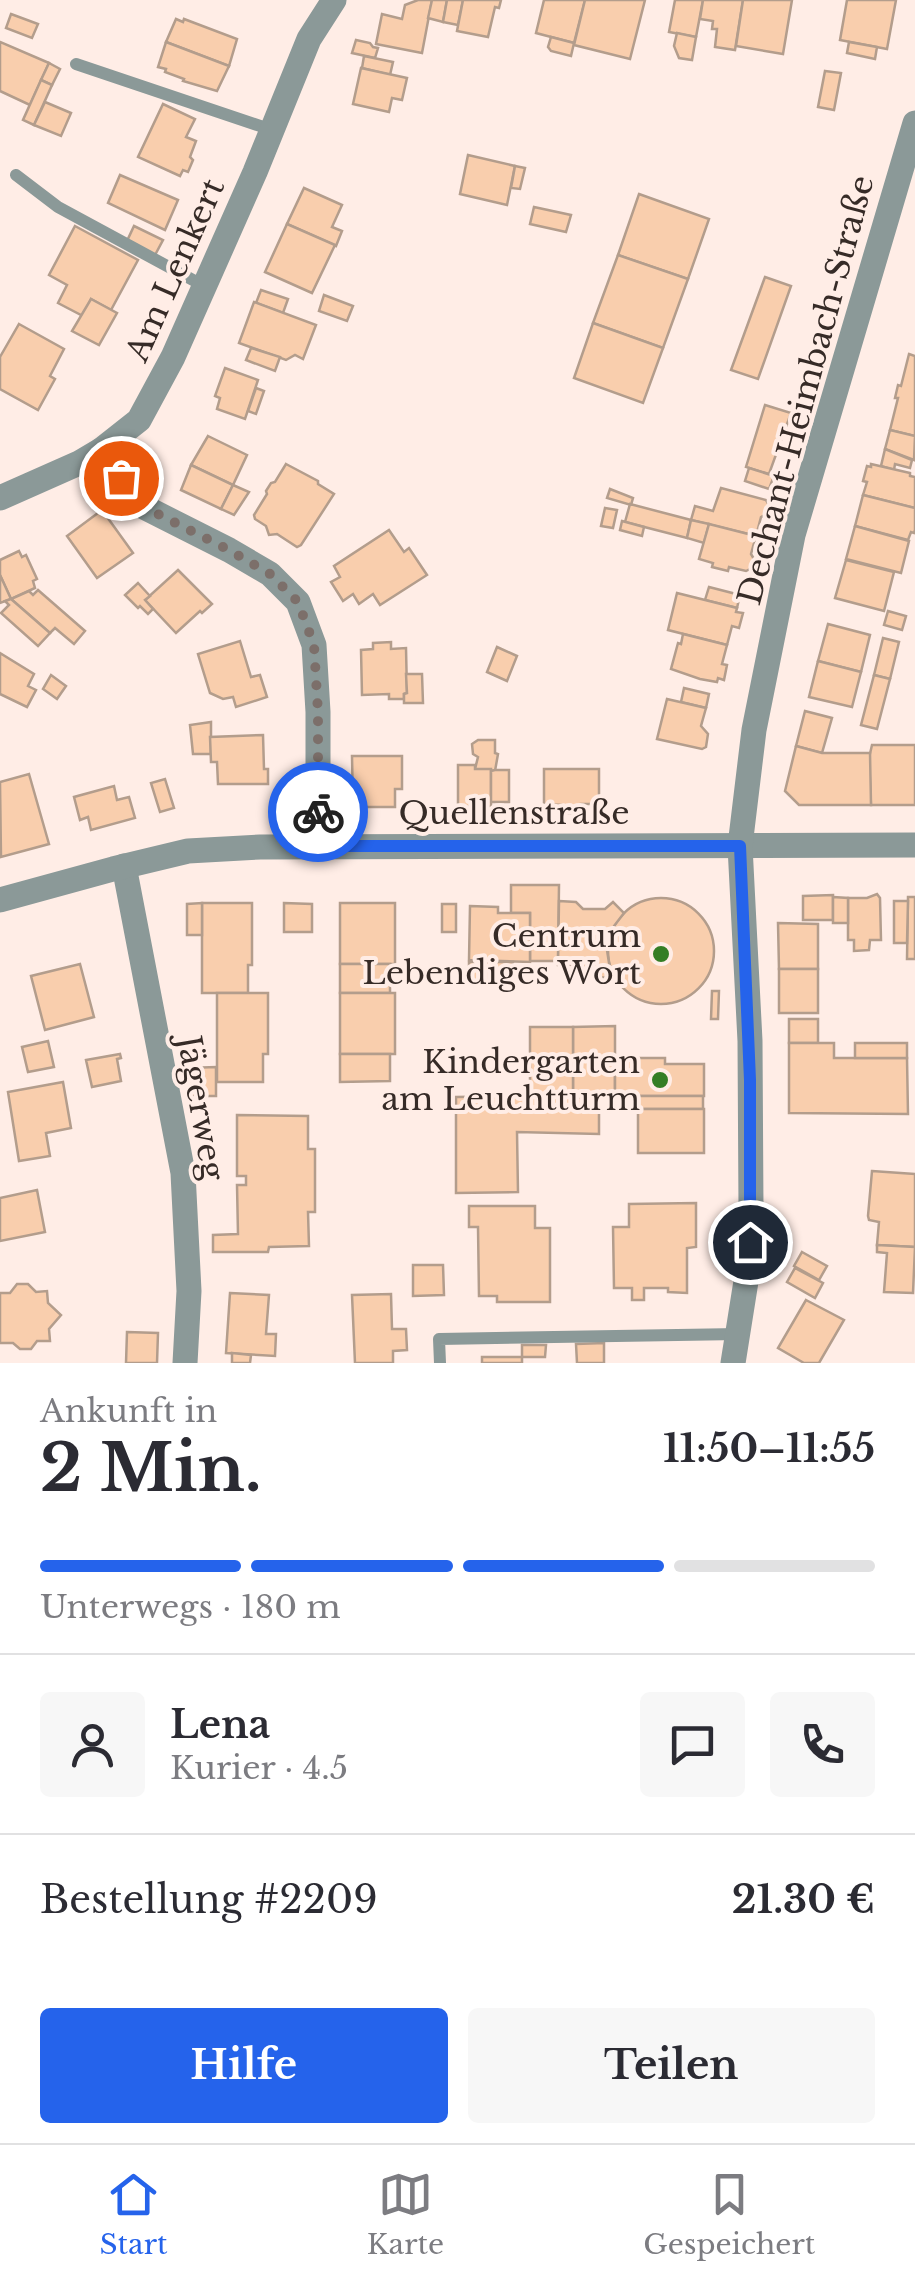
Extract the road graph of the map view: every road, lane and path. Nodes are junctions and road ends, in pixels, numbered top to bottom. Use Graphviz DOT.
graph roads {
  1 [pos="334,0"];
  2 [pos="76,64"];
  3 [pos="915,123"];
  4 [pos="272,130"];
  5 [pos="16,175"];
  6 [pos="204,286"];
  7 [pos="101,450"];
  8 [pos="0,498"];
  9 [pos="915,845"];
  10 [pos="318,846"];
  11 [pos="740,846"];
  12 [pos="124,866"];
  13 [pos="0,900"];
  14 [pos="739,1334"];
  15 [pos="186,1363"];
  16 [pos="440,1363"];
  17 [pos="732,1363"];
  1 -- 4 [label="street, Am Lenkert"];
  2 -- 4 [label="lane"];
  3 -- 11 [label="street, Dechant-Heimbach-Straße"];
  4 -- 6 [label="street, Am Lenkert"];
  5 -- 6 [label="lane"];
  6 -- 7 [label="street, Am Lenkert"];
  7 -- 8 [label="street, Am Lenkert"];
  7 -- 10 [label="street"];
  9 -- 11 [label="street, Quellenstraße"];
  10 -- 11 [label="street, Quellenstraße"];
  10 -- 12 [label="street, Quellenstraße"];
  11 -- 14 [label="street, Dechant-Heimbach-Straße"];
  12 -- 13 [label="street, Quellenstraße"];
  12 -- 15 [label="street, Jägerweg"];
  14 -- 16 [label="lane"];
  14 -- 17 [label="street, Dechant-Heimbach-Straße"];
}
